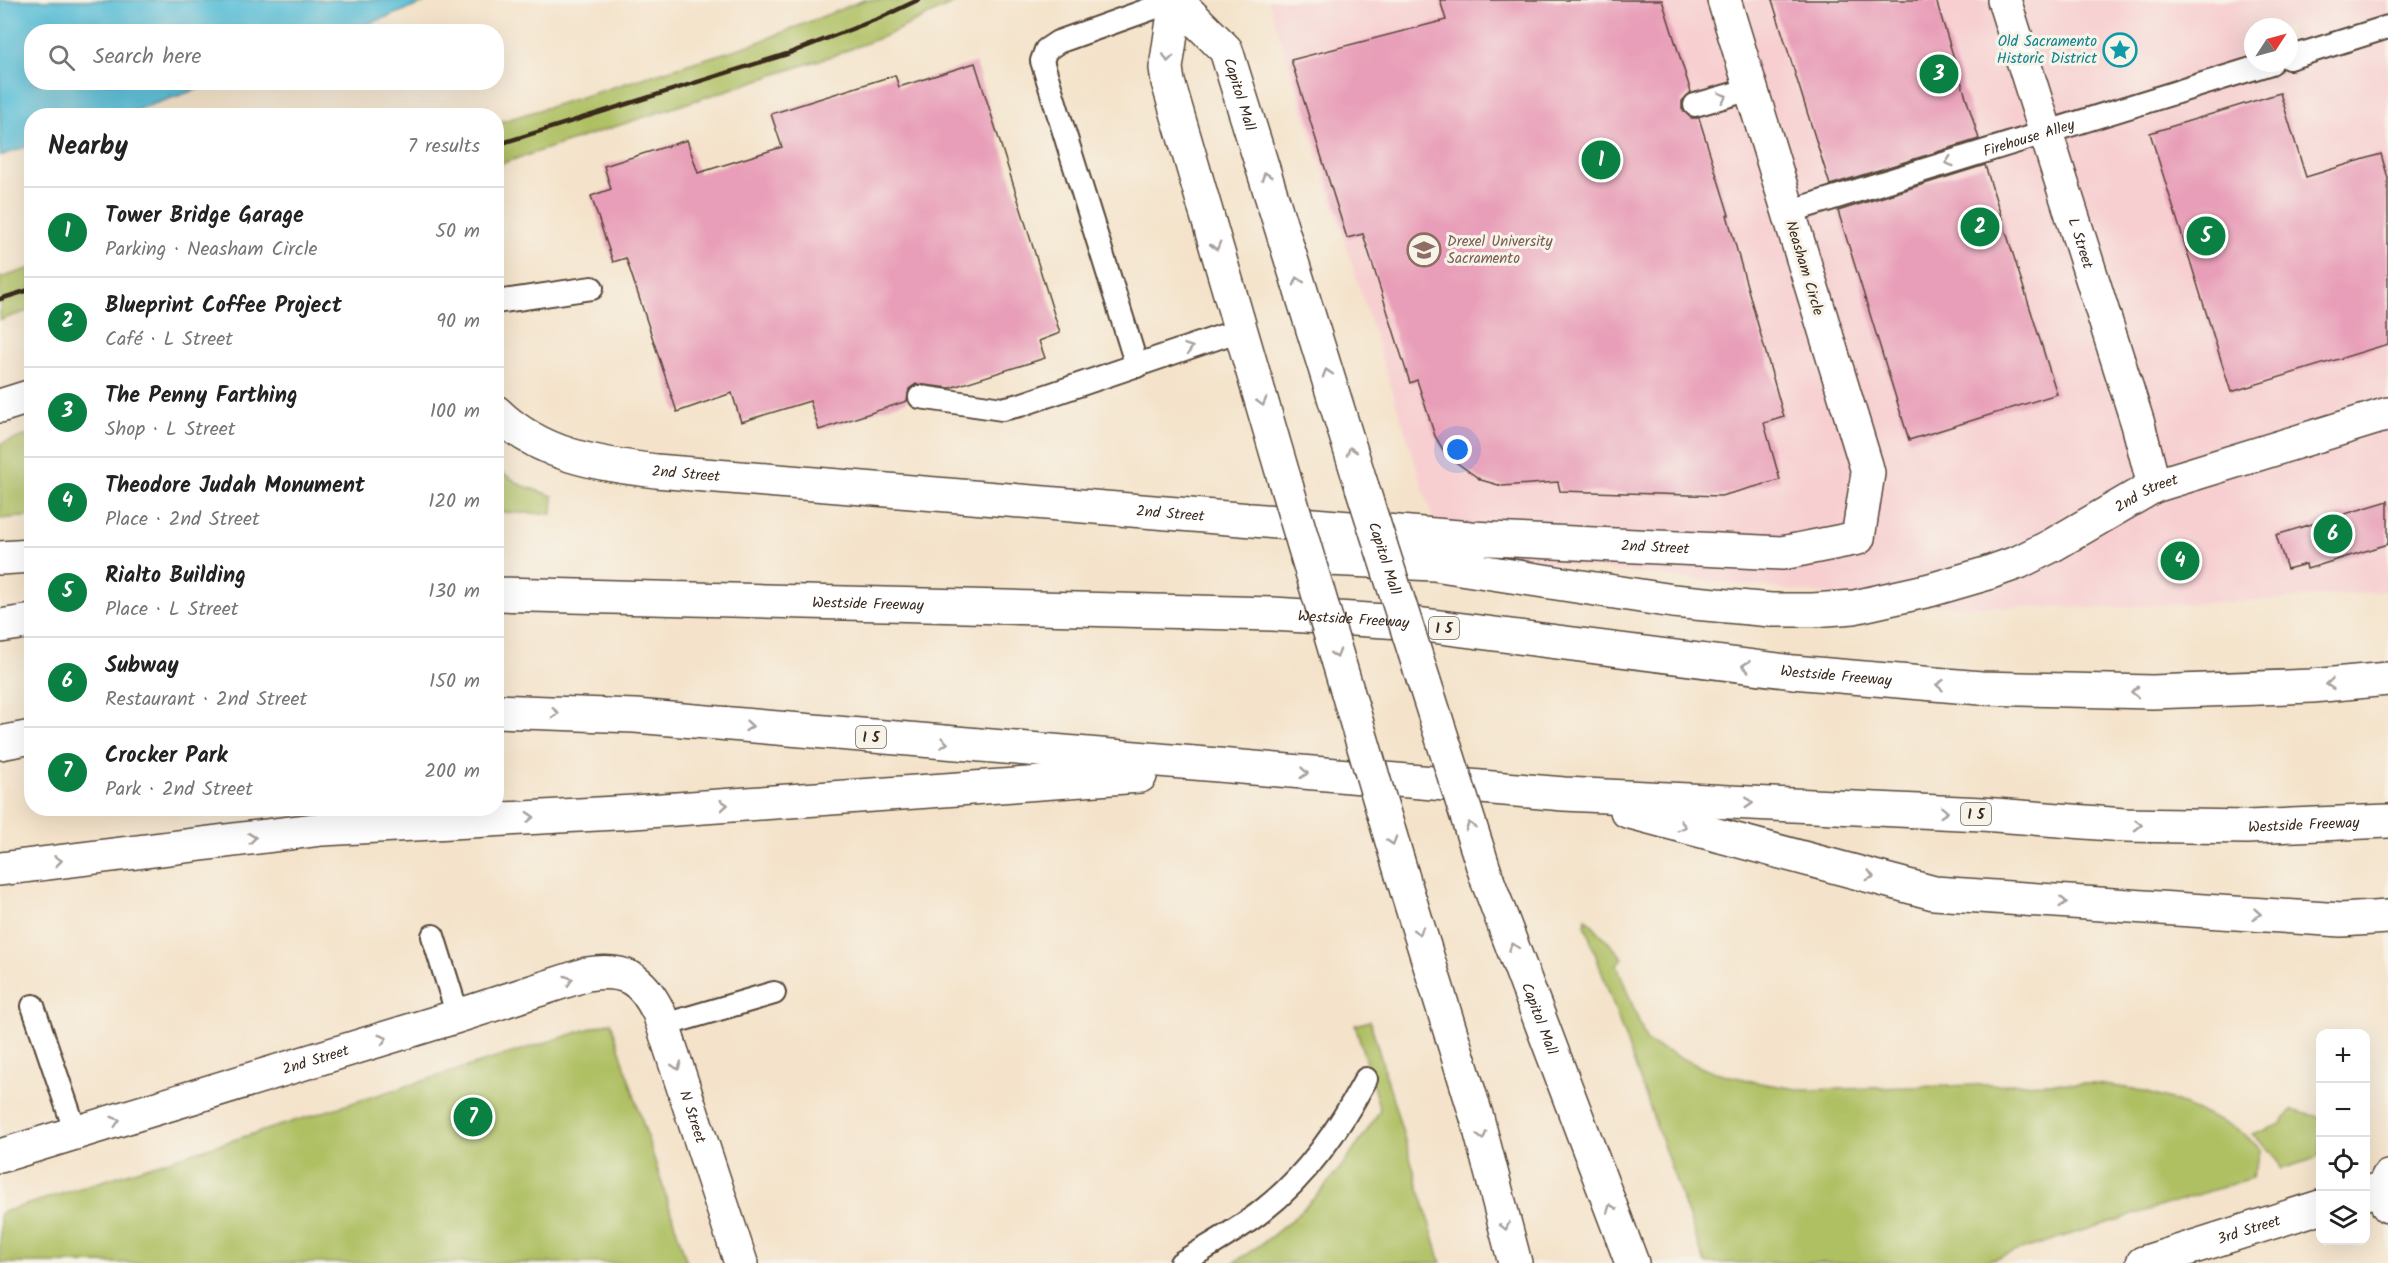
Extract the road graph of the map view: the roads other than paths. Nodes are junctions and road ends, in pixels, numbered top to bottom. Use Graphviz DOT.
graph roads {
  1 [pos="1176,0"];
  2 [pos="1724,0"];
  3 [pos="2004,0"];
  4 [pos="2388,27"];
  5 [pos="2298,55"];
  6 [pos="2244,71"];
  7 [pos="1751,89"];
  8 [pos="1695,105"];
  9 [pos="2044,132"];
  10 [pos="1788,212"];
  11 [pos="592,288"];
  12 [pos="504,301"];
  13 [pos="1240,330"];
  14 [pos="1137,366"];
  15 [pos="920,397"];
  16 [pos="24,398"];
  17 [pos="0,406"];
  18 [pos="2388,414"];
  19 [pos="504,418"];
  20 [pos="2154,486"];
  21 [pos="1858,538"];
  22 [pos="24,556"];
  23 [pos="0,558"];
  24 [pos="1307,558"];
  25 [pos="1388,562"];
  26 [pos="504,594"];
  27 [pos="24,622"];
  28 [pos="0,626"];
  29 [pos="2388,680"];
  30 [pos="504,711"];
  31 [pos="24,738"];
  32 [pos="0,743"];
  33 [pos="1245,769"];
  34 [pos="1564,794"];
  35 [pos="2388,821"];
  36 [pos="0,868"];
  37 [pos="2388,917"];
  38 [pos="433,936"];
  39 [pos="633,978"];
  40 [pos="774,993"];
  41 [pos="33,1006"];
  42 [pos="458,1016"];
  43 [pos="664,1025"];
  44 [pos="1366,1079"];
  45 [pos="76,1133"];
  46 [pos="0,1156"];
  47 [pos="2316,1208"];
  48 [pos="741,1263"];
  49 [pos="1181,1263"];
  50 [pos="1515,1263"];
  51 [pos="1632,1263"];
  52 [pos="2143,1263"];
  1 -- 14 [label="lane"];
  2 -- 7 [label="main road, Neasham Circle"];
  3 -- 9 [label="main road, L Street"];
  4 -- 5 [label="lane"];
  6 -- 9 [label="lane, Firehouse Alley"];
  8 -- 7 [label="lane, one-way"];
  7 -- 10 [label="main road, Neasham Circle"];
  9 -- 10 [label="lane, Firehouse Alley, one-way"];
  9 -- 20 [label="main road, L Street"];
  10 -- 21 [label="main road, Neasham Circle"];
  11 -- 12 [label="lane"];
  14 -- 13 [label="lane, one-way"];
  13 -- 24 [label="main road, Capitol Mall, one-way, bridge"];
  25 -- 13 [label="main road, Capitol Mall, one-way, bridge"];
  14 -- 15 [label="lane"];
  16 -- 17 [label="main road"];
  18 -- 20 [label="main road, 2nd Street"];
  19 -- 21 [label="main road, 2nd Street"];
  20 -- 25 [label="main road, 2nd Street"];
  22 -- 23 [label="main road"];
  24 -- 25 [label="main road, 2nd Street"];
  24 -- 50 [label="main road, Capitol Mall, one-way, bridge"];
  51 -- 25 [label="main road, Capitol Mall, one-way, bridge"];
  29 -- 26 [label="main road, Westside Freeway / I 5, one-way"];
  27 -- 28 [label="main road"];
  30 -- 33 [label="main road, Westside Freeway / I 5, one-way"];
  31 -- 32 [label="main road"];
  33 -- 34 [label="main road, Westside Freeway / I 5, one-way"];
  36 -- 33 [label="main road, one-way"];
  34 -- 35 [label="main road, Westside Freeway / I 5, one-way"];
  34 -- 37 [label="main road, one-way"];
  38 -- 42 [label="lane"];
  42 -- 39 [label="main road, 2nd Street, one-way"];
  39 -- 43 [label="main road, N Street"];
  40 -- 43 [label="lane"];
  41 -- 45 [label="lane"];
  45 -- 42 [label="main road, 2nd Street, one-way"];
  43 -- 48 [label="main road, N Street, one-way"];
  44 -- 49 [label="lane"];
  45 -- 46 [label="main road, 2nd Street"];
  47 -- 52 [label="main road, 3rd Street"];
}
